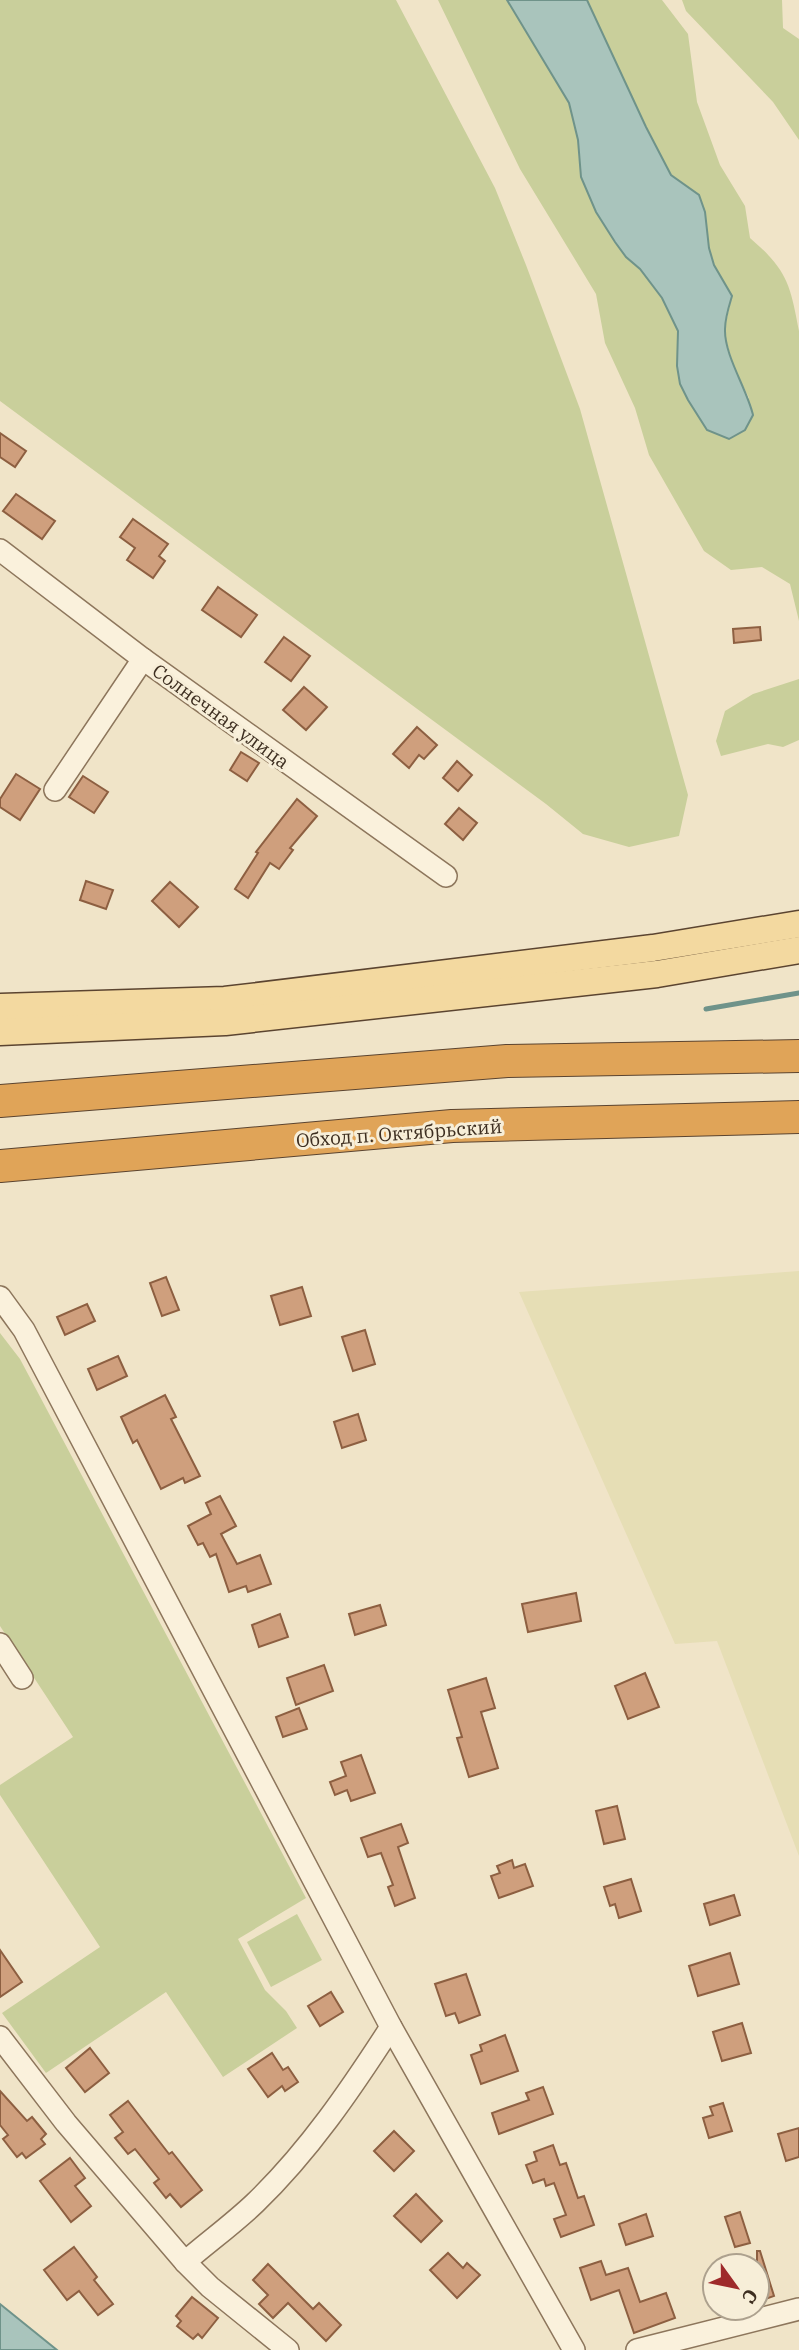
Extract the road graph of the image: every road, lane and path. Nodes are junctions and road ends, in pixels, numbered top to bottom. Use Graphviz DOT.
graph roads {
  1 [pos="0,550"];
  2 [pos="143,659"];
  3 [pos="55,790"];
  4 [pos="446,876"];
  5 [pos="799,924"];
  6 [pos="799,950"];
  7 [pos="0,1007"];
  8 [pos="0,1032"];
  9 [pos="799,1056"];
  10 [pos="0,1101"];
  11 [pos="799,1117"];
  12 [pos="0,1166"];
  13 [pos="0,1297"];
  14 [pos="0,1644"];
  15 [pos="22,1678"];
  16 [pos="391,2027"];
  17 [pos="0,2037"];
  18 [pos="185,2262"];
  19 [pos="799,2309"];
  20 [pos="288,2350"];
  21 [pos="574,2350"];
  22 [pos="637,2350"];
  1 -- 2 [label="street, Солнечная улица"];
  2 -- 3 [label="street"];
  2 -- 4 [label="street, Солнечная улица"];
  5 -- 7 [label="main road"];
  6 -- 8 [label="main road"];
  9 -- 10 [label="highway"];
  11 -- 12 [label="highway, Обход п. Октябрьский"];
  13 -- 16 [label="street"];
  14 -- 15 [label="street"];
  16 -- 18 [label="street"];
  16 -- 21 [label="street"];
  17 -- 18 [label="street"];
  18 -- 20 [label="street"];
  19 -- 22 [label="street"];
}
